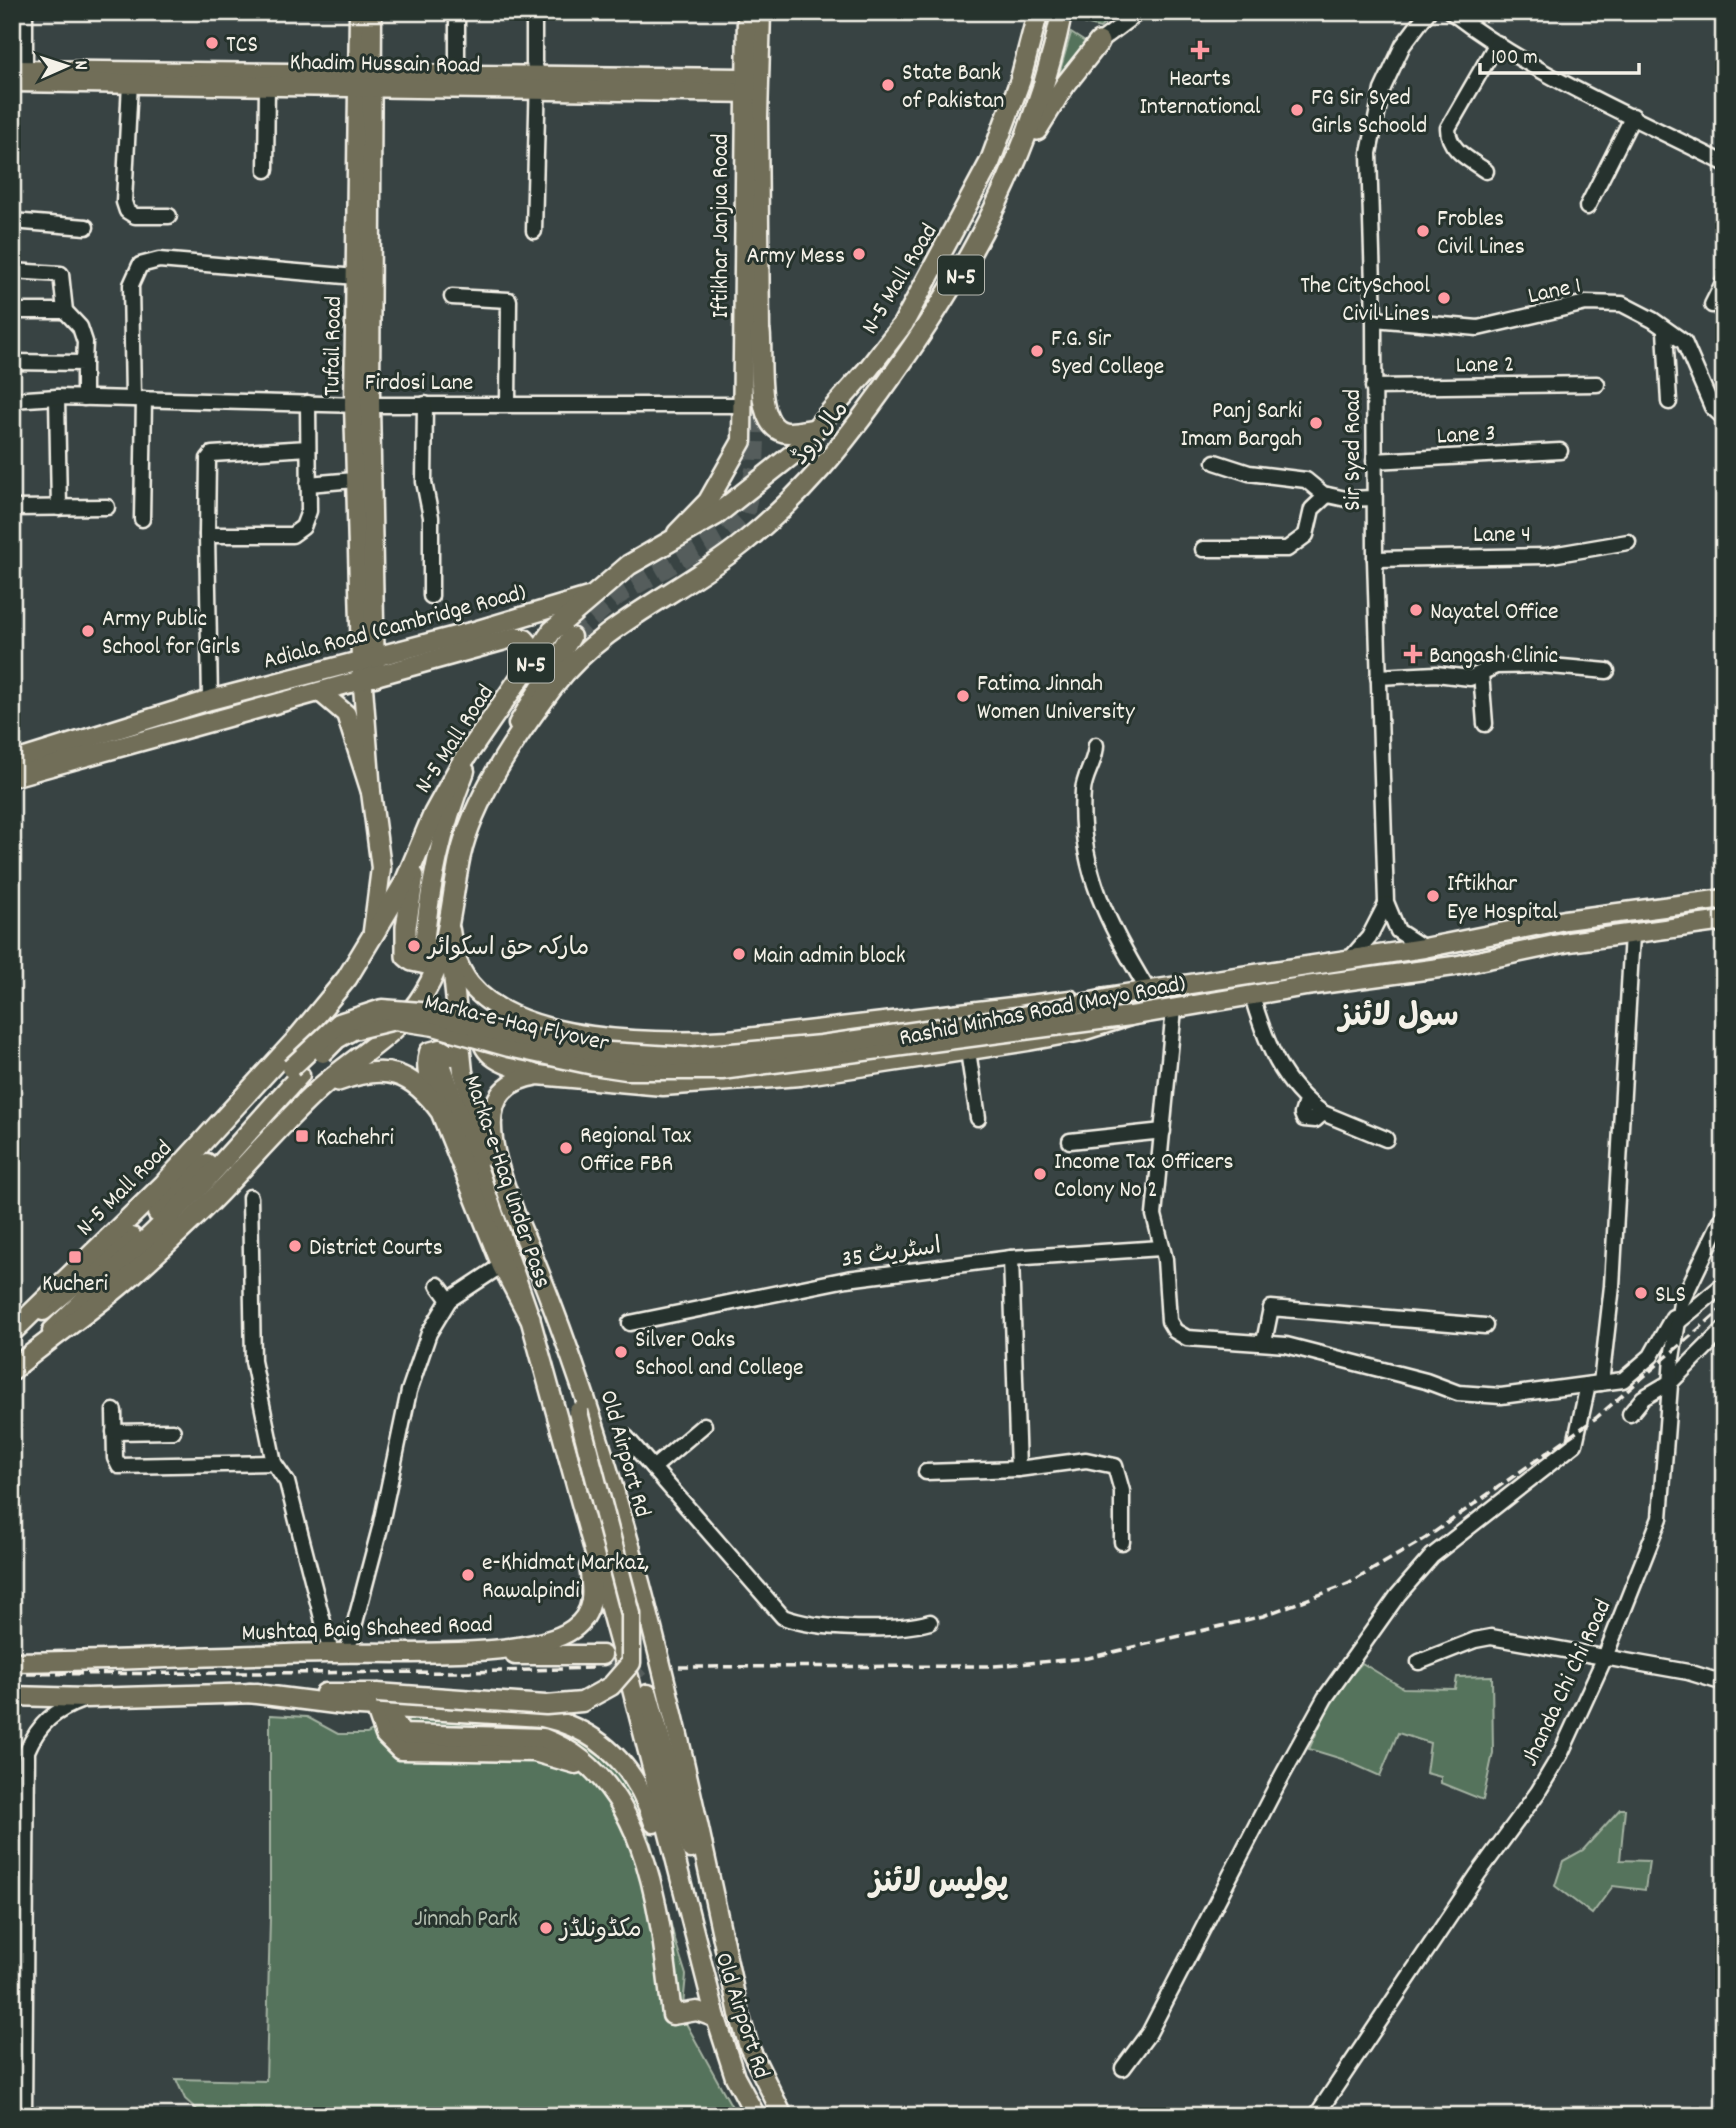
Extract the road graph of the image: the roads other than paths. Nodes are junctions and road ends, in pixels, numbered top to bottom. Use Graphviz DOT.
graph roads {
  1 [pos="25,12"];
  2 [pos="359,12"];
  3 [pos="372,12"];
  4 [pos="457,12"];
  5 [pos="534,12"];
  6 [pos="747,12"];
  7 [pos="761,12"];
  8 [pos="1038,12"];
  9 [pos="1062,12"];
  10 [pos="1139,12"];
  11 [pos="1428,12"];
  12 [pos="1451,12"];
  13 [pos="1099,43"];
  14 [pos="1497,43"];
  15 [pos="16,74"];
  16 [pos="457,74"];
  17 [pos="365,80"];
  18 [pos="538,81"];
  19 [pos="130,83"];
  20 [pos="267,85"];
  21 [pos="749,88"];
  22 [pos="1633,116"];
  23 [pos="1017,161"];
  24 [pos="1724,163"];
  25 [pos="266,170"];
  26 [pos="1486,171"];
  27 [pos="1587,207"];
  28 [pos="169,216"];
  29 [pos="12,220"];
  30 [pos="86,227"];
  31 [pos="534,231"];
  32 [pos="955,231"];
  33 [pos="976,245"];
  34 [pos="12,271"];
  35 [pos="356,277"];
  36 [pos="1724,281"];
  37 [pos="452,297"];
  38 [pos="1712,305"];
  39 [pos="12,311"];
  40 [pos="65,311"];
  41 [pos="1374,319"];
  42 [pos="903,324"];
  43 [pos="1665,330"];
  44 [pos="760,332"];
  45 [pos="920,337"];
  46 [pos="12,362"];
  47 [pos="84,363"];
  48 [pos="1597,384"];
  49 [pos="1373,387"];
  50 [pos="57,397"];
  51 [pos="83,398"];
  52 [pos="139,398"];
  53 [pos="12,400"];
  54 [pos="1669,402"];
  55 [pos="308,403"];
  56 [pos="508,403"];
  57 [pos="362,404"];
  58 [pos="425,404"];
  59 [pos="742,405"];
  60 [pos="1724,418"];
  61 [pos="816,429"];
  62 [pos="308,448"];
  63 [pos="1560,451"];
  64 [pos="1374,461"];
  65 [pos="1215,462"];
  66 [pos="355,480"];
  67 [pos="308,484"];
  68 [pos="1327,495"];
  69 [pos="1374,498"];
  70 [pos="107,507"];
  71 [pos="12,508"];
  72 [pos="59,508"];
  73 [pos="142,519"];
  74 [pos="207,536"];
  75 [pos="669,541"];
  76 [pos="1628,542"];
  77 [pos="1203,549"];
  78 [pos="1375,559"];
  79 [pos="431,596"];
  80 [pos="588,597"];
  81 [pos="571,638"];
  82 [pos="368,658"];
  83 [pos="530,664"];
  84 [pos="1607,671"];
  85 [pos="1481,673"];
  86 [pos="1378,677"];
  87 [pos="369,679"];
  88 [pos="320,692"];
  89 [pos="210,700"];
  90 [pos="1485,723"];
  91 [pos="476,744"];
  92 [pos="1096,745"];
  93 [pos="12,762"];
  94 [pos="12,777"];
  95 [pos="488,786"];
  96 [pos="371,792"];
  97 [pos="416,859"];
  98 [pos="1724,899"];
  99 [pos="1386,902"];
  100 [pos="1724,921"];
  101 [pos="450,930"];
  102 [pos="1632,934"];
  103 [pos="371,941"];
  104 [pos="1424,948"];
  105 [pos="423,957"];
  106 [pos="1349,960"];
  107 [pos="1149,992"];
  108 [pos="1121,996"];
  109 [pos="1252,996"];
  110 [pos="1174,1009"];
  111 [pos="1130,1016"];
  112 [pos="542,1026"];
  113 [pos="968,1051"];
  114 [pos="440,1060"];
  115 [pos="296,1072"];
  116 [pos="463,1072"];
  117 [pos="538,1075"];
  118 [pos="322,1086"];
  119 [pos="441,1112"];
  120 [pos="978,1118"];
  121 [pos="1163,1131"];
  122 [pos="1385,1139"];
  123 [pos="1070,1141"];
  124 [pos="250,1197"];
  125 [pos="1724,1214"];
  126 [pos="516,1217"];
  127 [pos="1161,1248"];
  128 [pos="1011,1258"];
  129 [pos="502,1265"];
  130 [pos="1724,1284"];
  131 [pos="438,1285"];
  132 [pos="449,1300"];
  133 [pos="1681,1303"];
  134 [pos="530,1318"];
  135 [pos="630,1323"];
  136 [pos="1677,1323"];
  137 [pos="1485,1326"];
  138 [pos="1724,1329"];
  139 [pos="561,1330"];
  140 [pos="13,1331"];
  141 [pos="1264,1342"];
  142 [pos="28,1357"];
  143 [pos="12,1370"];
  144 [pos="1671,1381"];
  145 [pos="1595,1384"];
  146 [pos="114,1411"];
  147 [pos="1630,1414"];
  148 [pos="704,1425"];
  149 [pos="173,1431"];
  150 [pos="114,1432"];
  151 [pos="626,1437"];
  152 [pos="274,1463"];
  153 [pos="653,1468"];
  154 [pos="1018,1469"];
  155 [pos="926,1472"];
  156 [pos="578,1490"];
  157 [pos="1122,1542"];
  158 [pos="641,1596"];
  159 [pos="611,1611"];
  160 [pos="930,1622"];
  161 [pos="339,1653"];
  162 [pos="417,1655"];
  163 [pos="602,1655"];
  164 [pos="1605,1657"];
  165 [pos="12,1662"];
  166 [pos="1419,1662"];
  167 [pos="1724,1683"];
  168 [pos="648,1693"];
  169 [pos="12,1696"];
  170 [pos="88,1698"];
  171 [pos="376,1700"];
  172 [pos="397,1706"];
  173 [pos="12,1760"];
  174 [pos="618,1796"];
  175 [pos="12,1808"];
  176 [pos="694,1939"];
  177 [pos="739,2014"];
  178 [pos="716,2018"];
  179 [pos="1123,2068"];
  180 [pos="24,2116"];
  181 [pos="756,2116"];
  182 [pos="783,2116"];
  183 [pos="1316,2116"];
  1 -- 15 [label="street"];
  2 -- 17 [label="main road, Tufail Road"];
  3 -- 17 [label="main road, Tufail Road"];
  4 -- 16 [label="street"];
  5 -- 18 [label="street"];
  6 -- 21 [label="main road, Iftikhar Janjua Road"];
  7 -- 21 [label="main road, Iftikhar Janjua Road"];
  8 -- 32 [label="highway, N-5 Mall Road / N-5"];
  9 -- 23 [label="highway, مال روڈ / N-5"];
  10 -- 13 [label="street"];
  11 -- 41 [label="street, Sir Syed Road"];
  12 -- 14 [label="street"];
  13 -- 23 [label="highway"];
  14 -- 22 [label="street"];
  14 -- 26 [label="street"];
  15 -- 17 [label="main road, Khadim Hussain Road"];
  15 -- 19 [label="main road, Khadim Hussain Road"];
  16 -- 17 [label="main road, Khadim Hussain Road"];
  16 -- 18 [label="main road, Khadim Hussain Road"];
  17 -- 18 [label="main road, Khadim Hussain Road"];
  17 -- 20 [label="main road, Khadim Hussain Road"];
  17 -- 35 [label="main road, Tufail Road"];
  17 -- 57 [label="main road, Tufail Road"];
  18 -- 21 [label="main road, Khadim Hussain Road"];
  18 -- 31 [label="street"];
  19 -- 20 [label="main road, Khadim Hussain Road"];
  19 -- 28 [label="street"];
  20 -- 25 [label="street"];
  21 -- 44 [label="main road, Iftikhar Janjua Road"];
  21 -- 59 [label="main road, Iftikhar Janjua Road"];
  22 -- 24 [label="street"];
  22 -- 27 [label="street"];
  23 -- 33 [label="highway, مال روڈ / N-5"];
  29 -- 30 [label="street"];
  32 -- 33 [label="highway"];
  32 -- 42 [label="highway, N-5 Mall Road / N-5"];
  33 -- 45 [label="highway, مال روڈ / N-5"];
  34 -- 40 [label="street"];
  35 -- 52 [label="street"];
  35 -- 57 [label="main road, Tufail Road"];
  36 -- 38 [label="street"];
  37 -- 56 [label="street"];
  39 -- 40 [label="street"];
  40 -- 47 [label="street"];
  41 -- 43 [label="street, Lane 1"];
  41 -- 49 [label="street, Sir Syed Road"];
  42 -- 45 [label="highway"];
  42 -- 61 [label="highway, N-5 Mall Road / N-5"];
  43 -- 54 [label="street"];
  43 -- 60 [label="street, Lane 1"];
  44 -- 61 [label="highway"];
  45 -- 95 [label="highway, مال روڈ / N-5"];
  46 -- 47 [label="street"];
  47 -- 51 [label="street"];
  48 -- 49 [label="street, Lane 2"];
  49 -- 64 [label="street, Sir Syed Road"];
  50 -- 51 [label="street, Firdosi Lane"];
  50 -- 53 [label="street, Firdosi Lane"];
  50 -- 72 [label="street"];
  51 -- 52 [label="street, Firdosi Lane"];
  52 -- 55 [label="street, Firdosi Lane"];
  52 -- 73 [label="street"];
  55 -- 57 [label="street, Firdosi Lane"];
  55 -- 62 [label="street"];
  56 -- 58 [label="street, Firdosi Lane"];
  56 -- 59 [label="street, Firdosi Lane"];
  57 -- 58 [label="street, Firdosi Lane"];
  57 -- 66 [label="main road, Tufail Road"];
  57 -- 82 [label="main road, Tufail Road"];
  58 -- 79 [label="street"];
  59 -- 75 [label="main road, Iftikhar Janjua Road"];
  61 -- 75 [label="highway, N-5 Mall Road / N-5"];
  62 -- 67 [label="street"];
  62 -- 74 [label="street"];
  63 -- 64 [label="street, Lane 3"];
  64 -- 69 [label="street, Sir Syed Road"];
  65 -- 68 [label="street"];
  66 -- 67 [label="street"];
  66 -- 82 [label="main road, Tufail Road"];
  67 -- 74 [label="street"];
  68 -- 69 [label="street"];
  68 -- 77 [label="street"];
  69 -- 78 [label="street, Sir Syed Road"];
  70 -- 72 [label="street"];
  71 -- 72 [label="street"];
  74 -- 89 [label="street"];
  75 -- 80 [label="highway, N-5 Mall Road / N-5"];
  76 -- 78 [label="street, Lane 4"];
  78 -- 86 [label="street, Sir Syed Road"];
  80 -- 82 [label="main road, Adiala Road (Cambridge Road)"];
  80 -- 83 [label="highway, N-5 Mall Road / N-5"];
  81 -- 95 [label="main road"];
  82 -- 87 [label="main road, Tufail Road"];
  82 -- 89 [label="main road, Adiala Road (Cambridge Road)"];
  83 -- 87 [label="main road, Adiala Road (Cambridge Road)"];
  83 -- 91 [label="highway, N-5 Mall Road / N-5"];
  84 -- 85 [label="street"];
  85 -- 86 [label="street"];
  85 -- 90 [label="street"];
  86 -- 99 [label="street, Sir Syed Road"];
  87 -- 88 [label="main road, Adiala Road (Cambridge Road)"];
  87 -- 96 [label="main road, Tufail Road"];
  88 -- 94 [label="main road, Adiala Road (Cambridge Road)"];
  88 -- 96 [label="main road"];
  89 -- 93 [label="main road, Adiala Road (Cambridge Road)"];
  91 -- 97 [label="highway, N-5 Mall Road / N-5"];
  91 -- 105 [label="main road"];
  92 -- 107 [label="street"];
  95 -- 101 [label="highway, مال روڈ"];
  96 -- 103 [label="main road"];
  97 -- 101 [label="highway"];
  97 -- 103 [label="highway, N-5 Mall Road / N-5"];
  98 -- 104 [label="main road, Rashid Minhas Road (Mayo Road)"];
  99 -- 104 [label="street, Sir Syed Road"];
  99 -- 106 [label="street, Sir Syed Road"];
  100 -- 102 [label="main road, Rashid Minhas Road (Mayo Road)"];
  101 -- 112 [label="main road, Rashid Minhas Road (Mayo Road)"];
  101 -- 116 [label="main road, Old Airport Rd"];
  101 -- 118 [label="highway"];
  102 -- 109 [label="main road, Rashid Minhas Road (Mayo Road)"];
  102 -- 145 [label="street"];
  103 -- 140 [label="highway, N-5 Mall Road / N-5"];
  104 -- 106 [label="main road, Rashid Minhas Road (Mayo Road)"];
  106 -- 107 [label="main road, Rashid Minhas Road (Mayo Road)"];
  107 -- 108 [label="main road, Rashid Minhas Road (Mayo Road)"];
  108 -- 112 [label="main road, Rashid Minhas Road (Mayo Road)"];
  108 -- 115 [label="main road, Marka-e-Haq Flyover, bridge"];
  109 -- 110 [label="main road, Rashid Minhas Road (Mayo Road)"];
  109 -- 122 [label="street"];
  110 -- 111 [label="main road, Rashid Minhas Road (Mayo Road)"];
  110 -- 121 [label="street"];
  111 -- 113 [label="main road, Rashid Minhas Road (Mayo Road)"];
  111 -- 115 [label="main road, Marka-e-Haq Flyover, bridge"];
  112 -- 117 [label="main road"];
  113 -- 117 [label="main road, Rashid Minhas Road (Mayo Road)"];
  113 -- 120 [label="street"];
  114 -- 134 [label="main road, Marka-e-Haq Under Pass"];
  115 -- 140 [label="main road, Marka-e-Haq Flyover"];
  115 -- 142 [label="main road, Marka-e-Haq Flyover"];
  116 -- 119 [label="main road"];
  116 -- 126 [label="main road, Old Airport Rd"];
  117 -- 126 [label="main road, Rashid Minhas Road (Mayo Road)"];
  118 -- 119 [label="highway"];
  118 -- 142 [label="highway"];
  119 -- 129 [label="highway"];
  121 -- 123 [label="street"];
  121 -- 127 [label="street"];
  124 -- 152 [label="street"];
  125 -- 133 [label="street, Jhanda Chi Chi Road"];
  126 -- 139 [label="main road, Old Airport Rd"];
  127 -- 128 [label="street, اسٹریٹ 35"];
  127 -- 141 [label="street"];
  128 -- 135 [label="street, اسٹریٹ 35"];
  128 -- 154 [label="street"];
  129 -- 132 [label="street"];
  129 -- 134 [label="highway"];
  130 -- 136 [label="street"];
  131 -- 132 [label="street"];
  132 -- 161 [label="street"];
  133 -- 136 [label="street, Jhanda Chi Chi Road"];
  133 -- 145 [label="street"];
  134 -- 156 [label="main road, Old Airport Rd"];
  136 -- 144 [label="street, Jhanda Chi Chi Road"];
  137 -- 141 [label="street"];
  138 -- 144 [label="street"];
  139 -- 158 [label="main road, Old Airport Rd"];
  139 -- 171 [label="main road, bridge"];
  141 -- 145 [label="street"];
  142 -- 143 [label="highway"];
  144 -- 147 [label="street"];
  144 -- 164 [label="street, Jhanda Chi Chi Road"];
  145 -- 179 [label="street"];
  146 -- 150 [label="street"];
  148 -- 153 [label="street"];
  149 -- 150 [label="street"];
  150 -- 152 [label="street"];
  151 -- 153 [label="street"];
  152 -- 161 [label="street"];
  153 -- 160 [label="street"];
  154 -- 155 [label="street"];
  154 -- 157 [label="street"];
  156 -- 159 [label="main road, Old Airport Rd"];
  156 -- 162 [label="main road, Mushtaq Baig Shaheed Road"];
  158 -- 159 [label="main road"];
  158 -- 177 [label="main road, Old Airport Rd"];
  159 -- 176 [label="main road, Old Airport Rd"];
  161 -- 162 [label="main road, Mushtaq Baig Shaheed Road"];
  161 -- 165 [label="main road, Mushtaq Baig Shaheed Road"];
  162 -- 163 [label="main road"];
  164 -- 166 [label="street"];
  164 -- 167 [label="street"];
  164 -- 183 [label="street, Jhanda Chi Chi Road"];
  168 -- 177 [label="main road"];
  169 -- 170 [label="main road"];
  170 -- 171 [label="main road"];
  170 -- 180 [label="street"];
  171 -- 172 [label="main road"];
  171 -- 174 [label="main road"];
  172 -- 174 [label="main road"];
  172 -- 176 [label="main road"];
  173 -- 175 [label="street"];
  174 -- 178 [label="main road"];
  176 -- 178 [label="main road, Old Airport Rd"];
  177 -- 182 [label="main road, Old Airport Rd"];
  178 -- 181 [label="main road, Old Airport Rd"];
}
